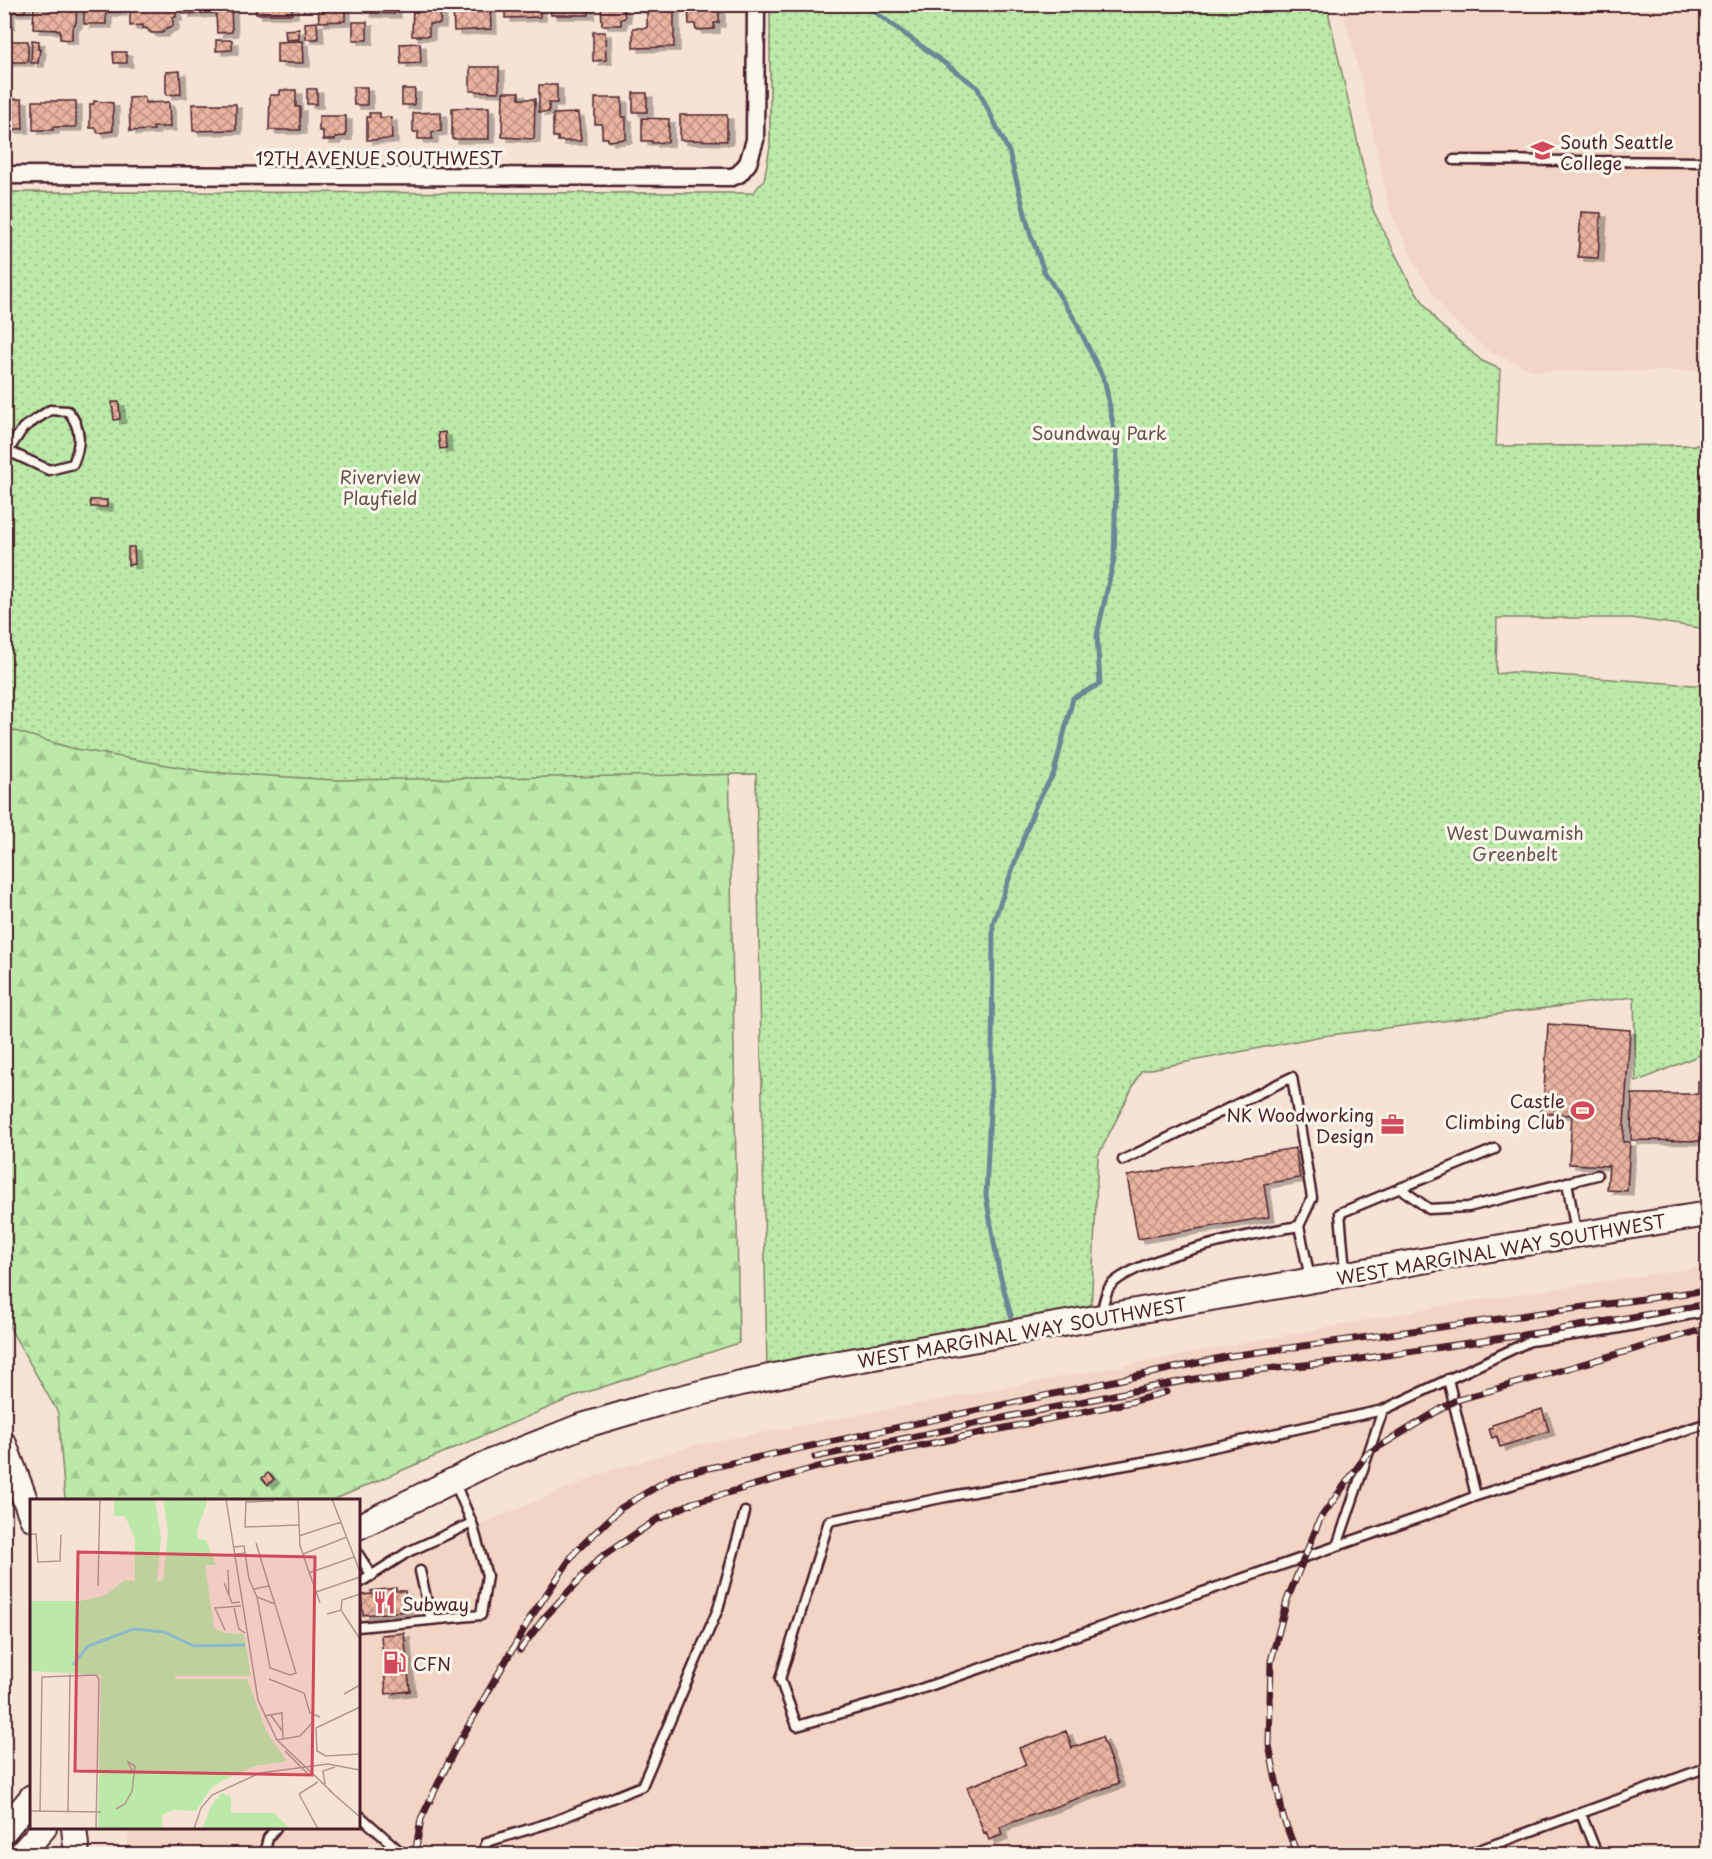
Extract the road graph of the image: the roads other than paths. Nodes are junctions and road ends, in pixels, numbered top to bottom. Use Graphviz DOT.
graph roads {
  1 [pos="756,4"];
  2 [pos="1454,160"];
  3 [pos="1707,162"];
  4 [pos="4,175"];
  5 [pos="6,451"];
  6 [pos="1495,1149"];
  7 [pos="1123,1160"];
  8 [pos="1597,1175"];
  9 [pos="1567,1182"];
  10 [pos="1400,1188"];
  11 [pos="1707,1214"];
  12 [pos="1299,1226"];
  13 [pos="1576,1235"];
  14 [pos="1345,1274"];
  15 [pos="1311,1282"];
  16 [pos="1707,1311"];
  17 [pos="1100,1318"];
  18 [pos="1448,1379"];
  19 [pos="1383,1410"];
  20 [pos="1707,1422"];
  21 [pos="4,1444"];
  22 [pos="454,1480"];
  23 [pos="1476,1496"];
  24 [pos="745,1512"];
  25 [pos="30,1513"];
  26 [pos="472,1523"];
  27 [pos="360,1526"];
  28 [pos="1337,1546"];
  29 [pos="360,1557"];
  30 [pos="420,1571"];
  31 [pos="372,1575"];
  32 [pos="360,1583"];
  33 [pos="431,1620"];
  34 [pos="360,1627"];
  35 [pos="1707,1767"];
  36 [pos="30,1799"];
  37 [pos="1581,1814"];
  38 [pos="360,1816"];
  39 [pos="42,1829"];
  40 [pos="74,1829"];
  41 [pos="275,1829"];
  42 [pos="4,1831"];
  43 [pos="21,1854"];
  44 [pos="77,1854"];
  45 [pos="264,1854"];
  46 [pos="403,1854"];
  47 [pos="482,1854"];
  48 [pos="1468,1854"];
  49 [pos="1597,1854"];
  1 -- 4 [label="street, 12TH AVENUE SOUTHWEST"];
  2 -- 3 [label="lane"];
  5 -- 5 [label="lane"];
  6 -- 10 [label="lane"];
  7 -- 12 [label="lane"];
  8 -- 9 [label="lane"];
  9 -- 10 [label="lane"];
  9 -- 13 [label="lane"];
  10 -- 14 [label="lane"];
  11 -- 13 [label="main road, WEST MARGINAL WAY SOUTHWEST"];
  12 -- 15 [label="lane"];
  12 -- 17 [label="lane"];
  13 -- 14 [label="main road, WEST MARGINAL WAY SOUTHWEST"];
  14 -- 15 [label="main road, WEST MARGINAL WAY SOUTHWEST"];
  15 -- 17 [label="main road, WEST MARGINAL WAY SOUTHWEST"];
  16 -- 18 [label="lane"];
  17 -- 22 [label="main road, WEST MARGINAL WAY SOUTHWEST"];
  18 -- 19 [label="lane"];
  18 -- 23 [label="lane"];
  19 -- 28 [label="lane"];
  19 -- 28 [label="lane"];
  20 -- 23 [label="lane"];
  21 -- 25 [label="main road"];
  22 -- 26 [label="lane"];
  22 -- 27 [label="main road, WEST MARGINAL WAY SOUTHWEST"];
  23 -- 28 [label="lane"];
  24 -- 47 [label="lane"];
  26 -- 31 [label="lane"];
  26 -- 33 [label="lane"];
  29 -- 31 [label="lane"];
  30 -- 33 [label="lane"];
  31 -- 32 [label="lane"];
  33 -- 34 [label="lane"];
  35 -- 37 [label="lane"];
  36 -- 42 [label="main road"];
  37 -- 48 [label="lane"];
  37 -- 49 [label="lane"];
  38 -- 46 [label="lane"];
  39 -- 43 [label="main road"];
  40 -- 44 [label="main road"];
  41 -- 45 [label="lane"];
}
